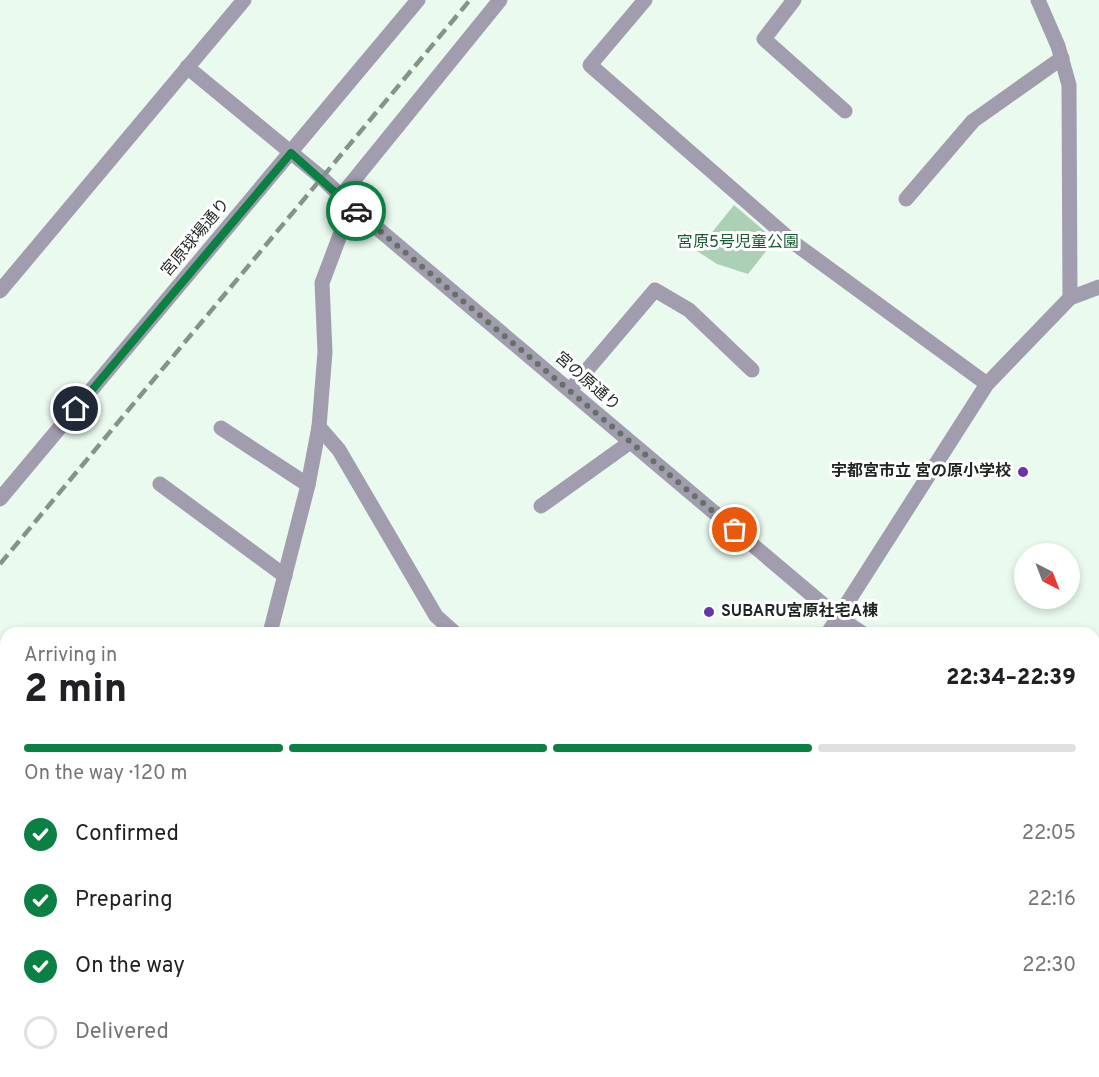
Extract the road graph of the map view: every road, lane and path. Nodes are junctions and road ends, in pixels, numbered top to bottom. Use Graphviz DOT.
graph roads {
  1 [pos="244,0"];
  2 [pos="418,0"];
  3 [pos="500,0"];
  4 [pos="645,0"];
  5 [pos="794,0"];
  6 [pos="1038,0"];
  7 [pos="1062,58"];
  8 [pos="187,67"];
  9 [pos="845,111"];
  10 [pos="291,153"];
  11 [pos="906,199"];
  12 [pos="346,201"];
  13 [pos="1099,287"];
  14 [pos="0,291"];
  15 [pos="1070,298"];
  16 [pos="752,370"];
  17 [pos="987,384"];
  18 [pos="570,390"];
  19 [pos="319,427"];
  20 [pos="220,428"];
  21 [pos="629,443"];
  22 [pos="160,484"];
  23 [pos="308,485"];
  24 [pos="0,499"];
  25 [pos="541,506"];
  26 [pos="285,576"];
  27 [pos="838,617"];
  28 [pos="272,627"];
  29 [pos="448,627"];
  30 [pos="832,627"];
  31 [pos="853,627"];
  1 -- 8 [label="street"];
  2 -- 10 [label="street, 宮原球場通り"];
  3 -- 12 [label="street"];
  4 -- 17 [label="street"];
  5 -- 9 [label="street"];
  6 -- 7 [label="street"];
  7 -- 11 [label="street"];
  7 -- 15 [label="street"];
  8 -- 10 [label="street, 宮の原通り"];
  8 -- 14 [label="street"];
  10 -- 12 [label="street, 宮の原通り"];
  10 -- 24 [label="street, 宮原球場通り"];
  12 -- 18 [label="street, 宮の原通り"];
  12 -- 19 [label="street"];
  13 -- 15 [label="street"];
  15 -- 17 [label="street"];
  16 -- 18 [label="street"];
  17 -- 27 [label="street"];
  18 -- 21 [label="street, 宮の原通り"];
  19 -- 23 [label="street"];
  19 -- 29 [label="street"];
  20 -- 23 [label="street"];
  21 -- 25 [label="street"];
  21 -- 27 [label="street, 宮の原通り"];
  22 -- 26 [label="street"];
  23 -- 26 [label="street"];
  26 -- 28 [label="street"];
  27 -- 30 [label="street"];
  27 -- 31 [label="street, 宮の原通り"];
}
